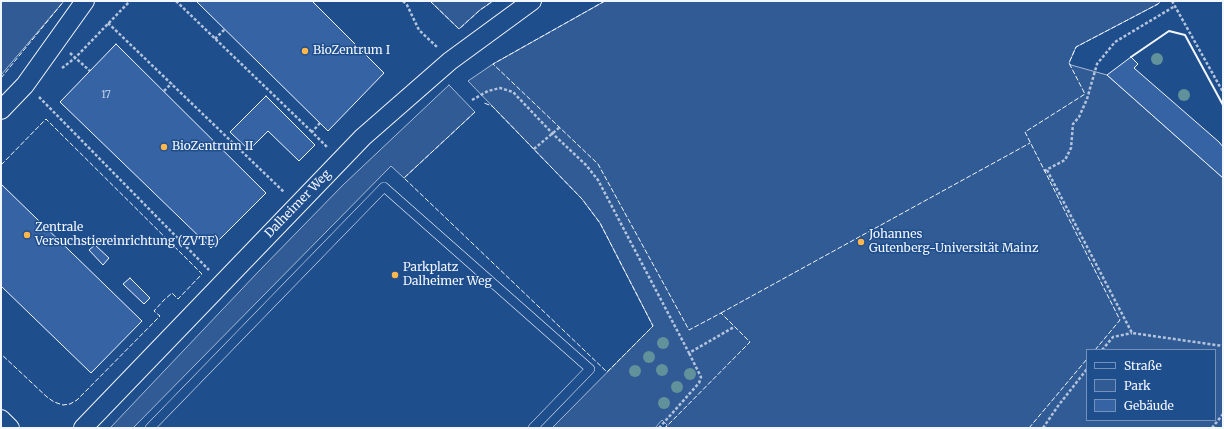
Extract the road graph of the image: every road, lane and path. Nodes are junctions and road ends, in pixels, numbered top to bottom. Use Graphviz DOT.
graph roads {
  1 [pos="85,1"];
  2 [pos="130,1"];
  3 [pos="176,1"];
  4 [pos="404,1"];
  5 [pos="532,1"];
  6 [pos="1172,1"];
  7 [pos="1175,6"];
  8 [pos="108,23"];
  9 [pos="225,29"];
  10 [pos="215,39"];
  11 [pos="75,58"];
  12 [pos="450,60"];
  13 [pos="90,71"];
  14 [pos="56,73"];
  15 [pos="172,84"];
  16 [pos="25,85"];
  17 [pos="164,91"];
  18 [pos="1223,92"];
  19 [pos="472,100"];
  20 [pos="1,110"];
  21 [pos="320,123"];
  22 [pos="560,127"];
  23 [pos="312,132"];
  24 [pos="553,134"];
  25 [pos="534,149"];
  26 [pos="340,161"];
  27 [pos="298,205"];
  28 [pos="222,284"];
  29 [pos="734,327"];
  30 [pos="1132,333"];
  31 [pos="1223,346"];
  32 [pos="1103,349"];
  33 [pos="689,353"];
  34 [pos="1086,370"];
  35 [pos="1223,414"];
  36 [pos="1,419"];
  37 [pos="10,428"];
  38 [pos="83,428"];
  39 [pos="150,428"];
  40 [pos="533,428"];
  41 [pos="659,428"];
  42 [pos="1043,428"];
  43 [pos="1212,428"];
  1 -- 16 [label="street"];
  2 -- 8 [label="path"];
  3 -- 10 [label="path"];
  4 -- 12 [label="path"];
  5 -- 12 [label="street, Dalheimer Weg"];
  6 -- 7 [label="path"];
  7 -- 18 [label="path"];
  7 -- 30 [label="path"];
  8 -- 11 [label="path"];
  8 -- 15 [label="path"];
  9 -- 10 [label="path"];
  10 -- 23 [label="path"];
  11 -- 13 [label="path"];
  11 -- 14 [label="path"];
  12 -- 26 [label="street, Dalheimer Weg"];
  15 -- 17 [label="path"];
  15 -- 27 [label="path"];
  16 -- 20 [label="street"];
  16 -- 28 [label="path"];
  19 -- 24 [label="path"];
  21 -- 23 [label="path"];
  22 -- 24 [label="path"];
  23 -- 26 [label="path"];
  24 -- 25 [label="path"];
  24 -- 33 [label="path"];
  26 -- 27 [label="street, Dalheimer Weg"];
  27 -- 28 [label="street, Dalheimer Weg"];
  28 -- 38 [label="street, Dalheimer Weg"];
  29 -- 33 [label="path"];
  30 -- 31 [label="path"];
  30 -- 32 [label="path"];
  33 -- 41 [label="path"];
  34 -- 42 [label="path"];
  35 -- 43 [label="path"];
  36 -- 37 [label="street"];
  39 -- 40 [label="lane"];
}
